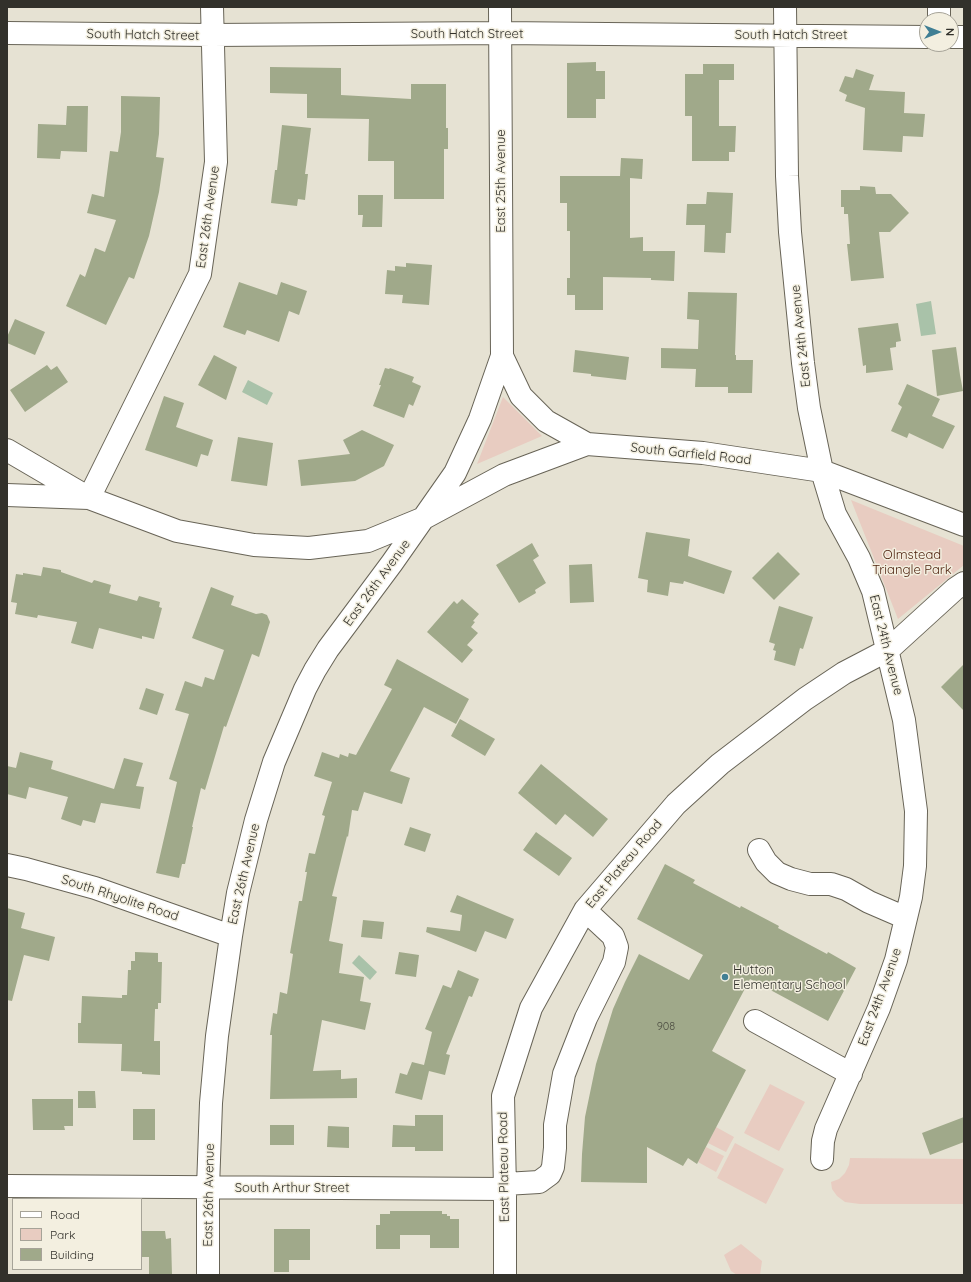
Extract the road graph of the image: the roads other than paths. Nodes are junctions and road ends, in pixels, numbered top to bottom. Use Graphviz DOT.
graph roads {
  1 [pos="212,7"];
  2 [pos="500,7"];
  3 [pos="785,7"];
  4 [pos="7,33"];
  5 [pos="500,33"];
  6 [pos="212,35"];
  7 [pos="786,35"];
  8 [pos="919,36"];
  9 [pos="502,356"];
  10 [pos="587,444"];
  11 [pos="7,450"];
  12 [pos="822,471"];
  13 [pos="7,495"];
  14 [pos="89,498"];
  15 [pos="424,518"];
  16 [pos="964,525"];
  17 [pos="964,583"];
  18 [pos="888,650"];
  19 [pos="759,850"];
  20 [pos="7,865"];
  21 [pos="585,910"];
  22 [pos="906,918"];
  23 [pos="231,936"];
  24 [pos="755,1021"];
  25 [pos="851,1074"];
  26 [pos="822,1159"];
  27 [pos="7,1186"];
  28 [pos="505,1187"];
  29 [pos="208,1188"];
  30 [pos="208,1275"];
  31 [pos="505,1275"];
  1 -- 6 [label="street, East 26th Avenue"];
  2 -- 5 [label="street, East 25th Avenue"];
  3 -- 7 [label="street, East 24th Avenue"];
  4 -- 6 [label="street, South Hatch Street"];
  5 -- 6 [label="street, South Hatch Street"];
  5 -- 7 [label="street, South Hatch Street"];
  5 -- 9 [label="street, East 25th Avenue"];
  6 -- 14 [label="street, East 26th Avenue"];
  7 -- 8 [label="street, South Hatch Street"];
  7 -- 12 [label="street, East 24th Avenue"];
  9 -- 10 [label="street, East 25th Avenue"];
  9 -- 15 [label="street, East 25th Avenue"];
  10 -- 12 [label="street, South Garfield Road"];
  10 -- 15 [label="street, South Garfield Road"];
  11 -- 14 [label="street"];
  12 -- 16 [label="street, South Garfield Road"];
  12 -- 18 [label="street, East 24th Avenue"];
  13 -- 14 [label="street"];
  14 -- 15 [label="street, South Garfield Road"];
  15 -- 23 [label="street, East 26th Avenue"];
  17 -- 18 [label="street, East Plateau Road"];
  18 -- 21 [label="street, East Plateau Road"];
  18 -- 22 [label="street, East 24th Avenue"];
  19 -- 22 [label="street"];
  20 -- 23 [label="street, South Rhyolite Road"];
  21 -- 28 [label="street, East Plateau Road"];
  21 -- 28 [label="street, South Arthur Street"];
  22 -- 25 [label="street, East 24th Avenue"];
  23 -- 29 [label="street, East 26th Avenue"];
  24 -- 25 [label="street"];
  25 -- 26 [label="street, East 24th Avenue"];
  27 -- 29 [label="street, South Arthur Street"];
  28 -- 29 [label="street, South Arthur Street"];
  28 -- 31 [label="street, East Plateau Road"];
  29 -- 30 [label="street, East 26th Avenue"];
}
